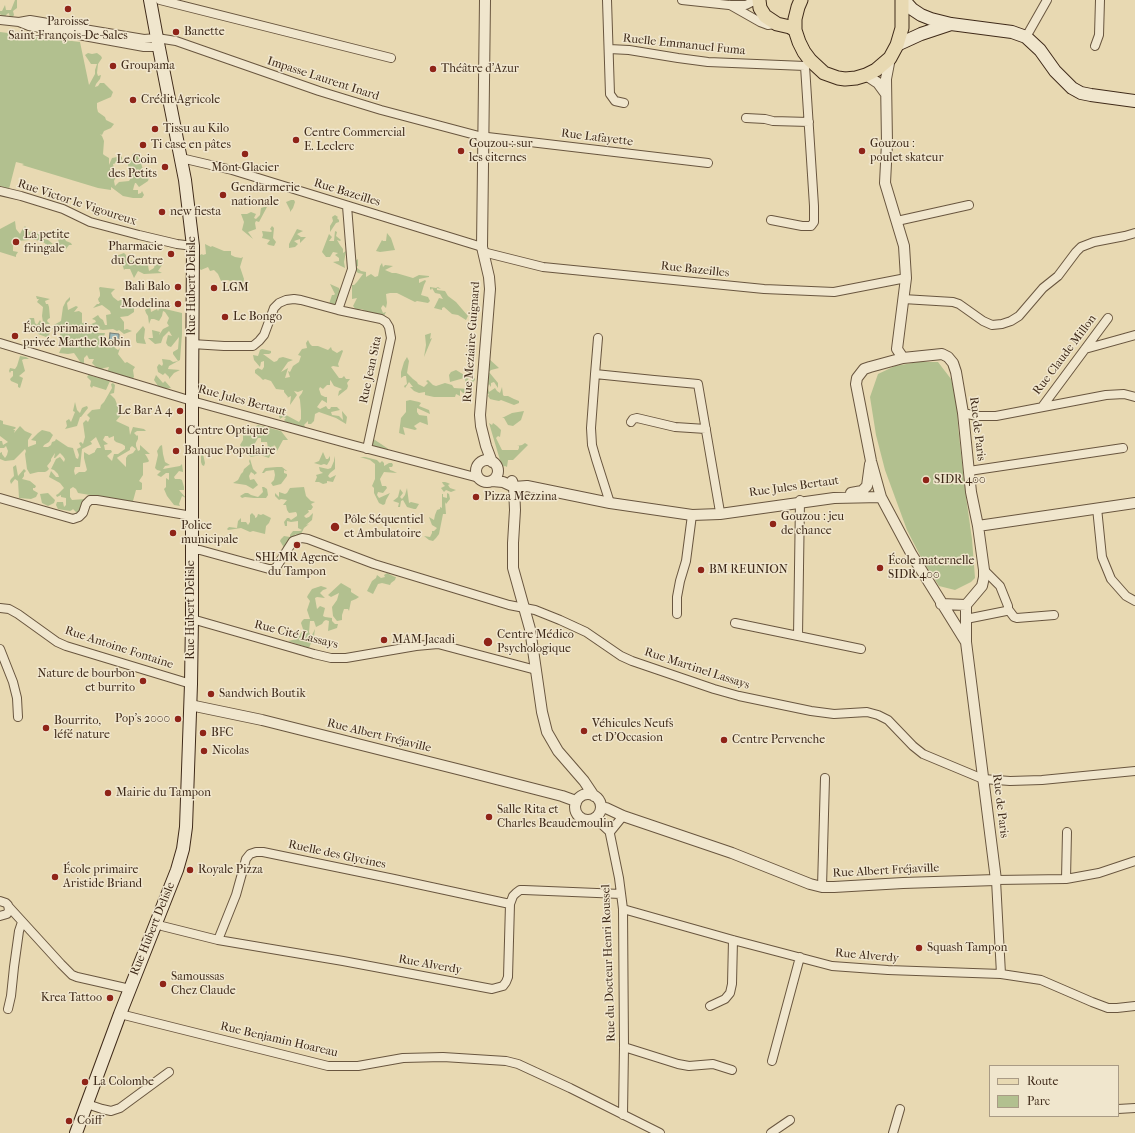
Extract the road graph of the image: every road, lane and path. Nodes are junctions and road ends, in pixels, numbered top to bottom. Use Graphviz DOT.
graph roads {
  1 [pos="150,0"];
  2 [pos="160,0"];
  3 [pos="485,0"];
  4 [pos="607,0"];
  5 [pos="682,0"];
  6 [pos="756,0"];
  7 [pos="759,0"];
  8 [pos="801,0"];
  9 [pos="903,0"];
  10 [pos="1047,0"];
  11 [pos="1100,0"];
  12 [pos="729,5"];
  13 [pos="0,20"];
  14 [pos="777,24"];
  15 [pos="951,24"];
  16 [pos="795,30"];
  17 [pos="1026,37"];
  18 [pos="158,43"];
  19 [pos="897,46"];
  20 [pos="1095,46"];
  21 [pos="609,49"];
  22 [pos="391,58"];
  23 [pos="890,58"];
  24 [pos="808,63"];
  25 [pos="866,75"];
  26 [pos="886,94"];
  27 [pos="1135,100"];
  28 [pos="624,103"];
  29 [pos="746,118"];
  30 [pos="809,122"];
  31 [pos="484,137"];
  32 [pos="181,158"];
  33 [pos="708,163"];
  34 [pos="0,191"];
  35 [pos="969,205"];
  36 [pos="348,206"];
  37 [pos="771,220"];
  38 [pos="897,221"];
  39 [pos="1135,233"];
  40 [pos="194,246"];
  41 [pos="483,249"];
  42 [pos="906,278"];
  43 [pos="903,299"];
  44 [pos="338,310"];
  45 [pos="1108,318"];
  46 [pos="1135,335"];
  47 [pos="598,338"];
  48 [pos="0,343"];
  49 [pos="192,344"];
  50 [pos="897,349"];
  51 [pos="1085,349"];
  52 [pos="903,358"];
  53 [pos="878,364"];
  54 [pos="594,374"];
  55 [pos="1135,397"];
  56 [pos="192,401"];
  57 [pos="1042,407"];
  58 [pos="963,414"];
  59 [pos="631,422"];
  60 [pos="706,429"];
  61 [pos="1123,448"];
  62 [pos="367,449"];
  63 [pos="871,462"];
  64 [pos="492,464"];
  65 [pos="969,471"];
  66 [pos="479,478"];
  67 [pos="492,481"];
  68 [pos="513,483"];
  69 [pos="881,497"];
  70 [pos="0,498"];
  71 [pos="800,501"];
  72 [pos="610,503"];
  73 [pos="1135,503"];
  74 [pos="1096,508"];
  75 [pos="720,513"];
  76 [pos="695,515"];
  77 [pos="192,516"];
  78 [pos="978,526"];
  79 [pos="192,550"];
  80 [pos="984,570"];
  81 [pos="1135,601"];
  82 [pos="941,604"];
  83 [pos="966,605"];
  84 [pos="0,608"];
  85 [pos="524,609"];
  86 [pos="1008,609"];
  87 [pos="677,614"];
  88 [pos="1054,615"];
  89 [pos="192,619"];
  90 [pos="966,619"];
  91 [pos="735,623"];
  92 [pos="798,636"];
  93 [pos="966,642"];
  94 [pos="0,649"];
  95 [pos="861,649"];
  96 [pos="536,670"];
  97 [pos="191,684"];
  98 [pos="190,705"];
  99 [pos="18,716"];
  100 [pos="1135,771"];
  101 [pos="825,778"];
  102 [pos="983,779"];
  103 [pos="584,798"];
  104 [pos="598,814"];
  105 [pos="623,816"];
  106 [pos="610,830"];
  107 [pos="1067,832"];
  108 [pos="1135,861"];
  109 [pos="996,880"];
  110 [pos="1066,880"];
  111 [pos="822,887"];
  112 [pos="621,894"];
  113 [pos="0,901"];
  114 [pos="510,904"];
  115 [pos="9,907"];
  116 [pos="623,909"];
  117 [pos="0,916"];
  118 [pos="22,922"];
  119 [pos="156,923"];
  120 [pos="218,940"];
  121 [pos="733,940"];
  122 [pos="800,957"];
  123 [pos="1001,974"];
  124 [pos="130,989"];
  125 [pos="710,1006"];
  126 [pos="1135,1006"];
  127 [pos="8,1009"];
  128 [pos="120,1014"];
  129 [pos="624,1047"];
  130 [pos="772,1061"];
  131 [pos="732,1070"];
  132 [pos="169,1072"];
  133 [pos="87,1104"];
  134 [pos="1135,1108"];
  135 [pos="900,1109"];
  136 [pos="1119,1109"];
  137 [pos="623,1116"];
  138 [pos="790,1120"];
  139 [pos="76,1133"];
  140 [pos="660,1133"];
  141 [pos="771,1133"];
  142 [pos="893,1133"];
  1 -- 18 [label="main road, Rue Hubert Delisle"];
  2 -- 22 [label="street"];
  3 -- 31 [label="street, Rue Meziaire Guignard"];
  4 -- 21 [label="street"];
  5 -- 12 [label="street"];
  6 -- 12 [label="street"];
  7 -- 14 [label="main road"];
  8 -- 16 [label="main road"];
  9 -- 15 [label="main road"];
  9 -- 19 [label="main road"];
  10 -- 17 [label="street"];
  11 -- 20 [label="street"];
  12 -- 14 [label="street"];
  13 -- 18 [label="street, Impasse Laurent Inard"];
  14 -- 16 [label="main road"];
  15 -- 17 [label="main road"];
  15 -- 19 [label="main road"];
  16 -- 24 [label="main road"];
  17 -- 27 [label="main road"];
  18 -- 31 [label="street, Impasse Laurent Inard"];
  18 -- 32 [label="main road, Rue Hubert Delisle"];
  19 -- 23 [label="main road"];
  21 -- 24 [label="street, Ruelle Emmanuel Fuma"];
  21 -- 28 [label="street"];
  23 -- 25 [label="main road"];
  23 -- 26 [label="street"];
  24 -- 25 [label="main road"];
  24 -- 30 [label="street"];
  25 -- 26 [label="street"];
  26 -- 38 [label="street"];
  29 -- 30 [label="street"];
  30 -- 37 [label="street"];
  31 -- 33 [label="street, Rue Lafayette"];
  31 -- 41 [label="street, Rue Meziaire Guignard"];
  32 -- 36 [label="street, Rue Bazeilles"];
  32 -- 40 [label="main road, Rue Hubert Delisle"];
  34 -- 40 [label="street, Rue Victor le Vigoureux"];
  35 -- 38 [label="street"];
  36 -- 41 [label="street, Rue Bazeilles"];
  36 -- 44 [label="street"];
  38 -- 42 [label="street"];
  39 -- 43 [label="street"];
  40 -- 49 [label="main road, Rue Hubert Delisle"];
  41 -- 42 [label="street, Rue Bazeilles"];
  41 -- 64 [label="street, Rue Meziaire Guignard"];
  42 -- 43 [label="street"];
  43 -- 50 [label="street"];
  44 -- 49 [label="street, Rue Jean Sita"];
  44 -- 62 [label="street, Rue Jean Sita"];
  45 -- 51 [label="street, Rue Claude Millon"];
  46 -- 51 [label="street"];
  47 -- 54 [label="street"];
  48 -- 56 [label="street, Rue Jules Bertaut"];
  49 -- 56 [label="main road, Rue Hubert Delisle"];
  50 -- 52 [label="street"];
  50 -- 53 [label="street, Rue de Paris"];
  51 -- 57 [label="street, Rue Claude Millon"];
  52 -- 53 [label="street, Rue de Paris"];
  52 -- 58 [label="street, Rue de Paris"];
  53 -- 63 [label="street, Rue de Paris"];
  54 -- 60 [label="street"];
  54 -- 72 [label="street"];
  55 -- 57 [label="street, Rue Claude Millon"];
  56 -- 62 [label="street, Rue Jules Bertaut"];
  56 -- 77 [label="main road, Rue Hubert Delisle"];
  57 -- 58 [label="street, Rue Claude Millon"];
  58 -- 65 [label="street, Rue de Paris"];
  59 -- 60 [label="street"];
  60 -- 75 [label="street"];
  61 -- 65 [label="street"];
  62 -- 66 [label="street, Rue Jules Bertaut"];
  63 -- 69 [label="street, Rue de Paris"];
  63 -- 71 [label="street, Rue Jules Bertaut"];
  64 -- 66 [label="street"];
  64 -- 67 [label="street"];
  64 -- 68 [label="street"];
  65 -- 78 [label="street, Rue de Paris"];
  66 -- 67 [label="street"];
  67 -- 68 [label="street, Rue Jules Bertaut"];
  68 -- 72 [label="street, Rue Jules Bertaut"];
  68 -- 85 [label="street"];
  69 -- 71 [label="street, Rue Jules Bertaut"];
  69 -- 82 [label="street, Rue de Paris"];
  70 -- 77 [label="street"];
  71 -- 75 [label="street, Rue Jules Bertaut"];
  71 -- 92 [label="street"];
  72 -- 76 [label="street, Rue Jules Bertaut"];
  73 -- 74 [label="street"];
  74 -- 78 [label="street"];
  74 -- 81 [label="street"];
  75 -- 76 [label="street, Rue Jules Bertaut"];
  76 -- 87 [label="street"];
  77 -- 79 [label="main road, Rue Hubert Delisle"];
  78 -- 80 [label="street, Rue de Paris"];
  79 -- 85 [label="street, Rue Martinel Lassays"];
  79 -- 89 [label="main road, Rue Hubert Delisle"];
  80 -- 83 [label="street, Rue de Paris"];
  80 -- 86 [label="street"];
  82 -- 83 [label="street"];
  82 -- 93 [label="street, Rue de Paris"];
  83 -- 90 [label="street, Rue de Paris"];
  84 -- 97 [label="street, Rue Antoine Fontaine"];
  85 -- 96 [label="street"];
  85 -- 102 [label="street, Rue Martinel Lassays"];
  86 -- 88 [label="street"];
  86 -- 90 [label="street"];
  89 -- 96 [label="street, Rue Cité Lassays"];
  89 -- 97 [label="main road, Rue Hubert Delisle"];
  90 -- 93 [label="street, Rue de Paris"];
  91 -- 92 [label="street"];
  92 -- 95 [label="street"];
  93 -- 102 [label="street, Rue de Paris"];
  94 -- 99 [label="street"];
  96 -- 103 [label="street"];
  97 -- 98 [label="main road, Rue Hubert Delisle"];
  98 -- 103 [label="street, Rue Albert Fréjaville"];
  98 -- 119 [label="main road, Rue Hubert Delisle"];
  100 -- 102 [label="street, Rue Martinel Lassays"];
  101 -- 111 [label="street"];
  102 -- 109 [label="street, Rue de Paris"];
  103 -- 104 [label="street"];
  103 -- 104 [label="street"];
  104 -- 105 [label="street, Rue Albert Fréjaville"];
  104 -- 106 [label="street"];
  105 -- 106 [label="street"];
  105 -- 111 [label="street, Rue Albert Fréjaville"];
  106 -- 112 [label="street, Rue du Docteur Henri Roussel"];
  107 -- 110 [label="street"];
  108 -- 110 [label="street, Rue Albert Fréjaville"];
  109 -- 110 [label="street, Rue Albert Fréjaville"];
  109 -- 111 [label="street, Rue Albert Fréjaville"];
  109 -- 123 [label="street, Rue de Paris"];
  112 -- 114 [label="street"];
  112 -- 116 [label="street, Rue du Docteur Henri Roussel"];
  113 -- 115 [label="street"];
  114 -- 120 [label="street, Ruelle des Glycines"];
  114 -- 120 [label="street, Rue Alverdy"];
  115 -- 117 [label="street"];
  115 -- 118 [label="street"];
  116 -- 121 [label="street, Rue Alverdy"];
  116 -- 129 [label="street, Rue du Docteur Henri Roussel"];
  118 -- 124 [label="street"];
  118 -- 127 [label="street"];
  119 -- 120 [label="street, Rue Alverdy"];
  119 -- 124 [label="main road, Rue Hubert Delisle"];
  121 -- 122 [label="street, Rue Alverdy"];
  121 -- 125 [label="street"];
  122 -- 123 [label="street, Rue Alverdy"];
  122 -- 130 [label="street"];
  123 -- 126 [label="street, Rue Alverdy"];
  124 -- 128 [label="main road, Rue Hubert Delisle"];
  128 -- 133 [label="main road, Rue Hubert Delisle"];
  128 -- 137 [label="street, Rue Benjamin Hoareau"];
  129 -- 131 [label="street"];
  129 -- 137 [label="street, Rue du Docteur Henri Roussel"];
  132 -- 133 [label="street"];
  133 -- 139 [label="main road, Rue Hubert Delisle"];
  134 -- 136 [label="street"];
  135 -- 142 [label="street"];
  137 -- 140 [label="street, Rue Benjamin Hoareau"];
  138 -- 141 [label="street"];
}
